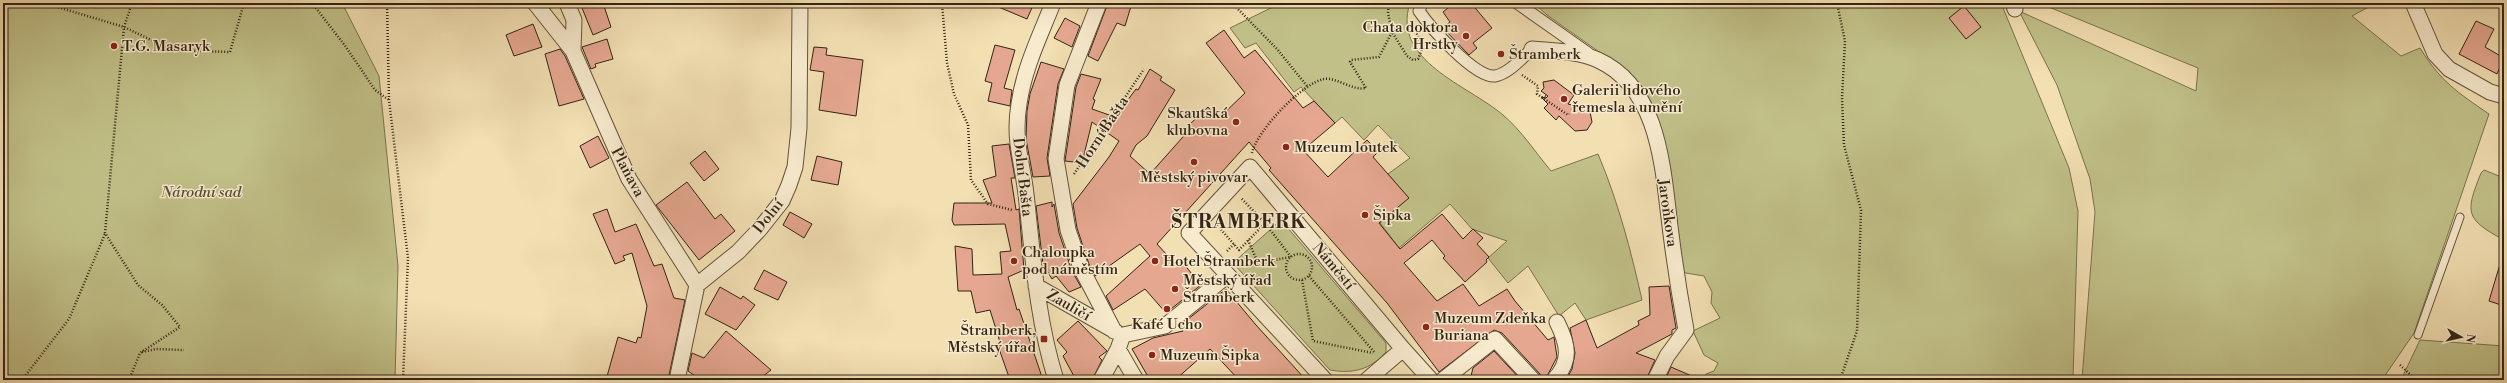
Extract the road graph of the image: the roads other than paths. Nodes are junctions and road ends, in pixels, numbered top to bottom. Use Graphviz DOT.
graph roads {
  1 [pos="535,3"];
  2 [pos="567,3"];
  3 [pos="800,3"];
  4 [pos="1053,3"];
  5 [pos="1099,3"];
  6 [pos="1517,3"];
  7 [pos="2412,3"];
  8 [pos="1420,7"];
  9 [pos="1532,49"];
  10 [pos="574,52"];
  11 [pos="1597,59"];
  12 [pos="2504,96"];
  13 [pos="2460,217"];
  14 [pos="1228,275"];
  15 [pos="697,285"];
  16 [pos="1036,286"];
  17 [pos="1557,322"];
  18 [pos="2418,335"];
  19 [pos="1118,338"];
  20 [pos="1403,349"];
  21 [pos="677,380"];
  22 [pos="1056,380"];
  23 [pos="1100,380"];
  24 [pos="1136,380"];
  25 [pos="1325,380"];
  26 [pos="1367,380"];
  27 [pos="1431,380"];
  28 [pos="1443,380"];
  29 [pos="1533,380"];
  30 [pos="1554,380"];
  31 [pos="1655,380"];
  1 -- 10 [label="street, Plaňava"];
  2 -- 10 [label="street, Plaňava"];
  3 -- 15 [label="street, Dolní"];
  4 -- 16 [label="street, Dolní Bašta"];
  5 -- 19 [label="street, Horní Bašta"];
  6 -- 11 [label="street, Jaroňkova"];
  7 -- 12 [label="street"];
  8 -- 9 [label="street, Jaroňkova"];
  9 -- 11 [label="street, Jaroňkova"];
  10 -- 15 [label="street, Plaňava"];
  11 -- 31 [label="street, Jaroňkova"];
  13 -- 18 [label="lane"];
  14 -- 19 [label="street"];
  14 -- 20 [label="street, Náměstí"];
  14 -- 25 [label="street"];
  15 -- 21 [label="street"];
  16 -- 19 [label="street, Zauličí"];
  16 -- 22 [label="street, Zauličí"];
  17 -- 30 [label="street"];
  19 -- 23 [label="street"];
  19 -- 24 [label="street, Horní Bašta"];
  20 -- 26 [label="street"];
  20 -- 27 [label="street, Náměstí"];
  28 -- 29 [label="street"];
}
